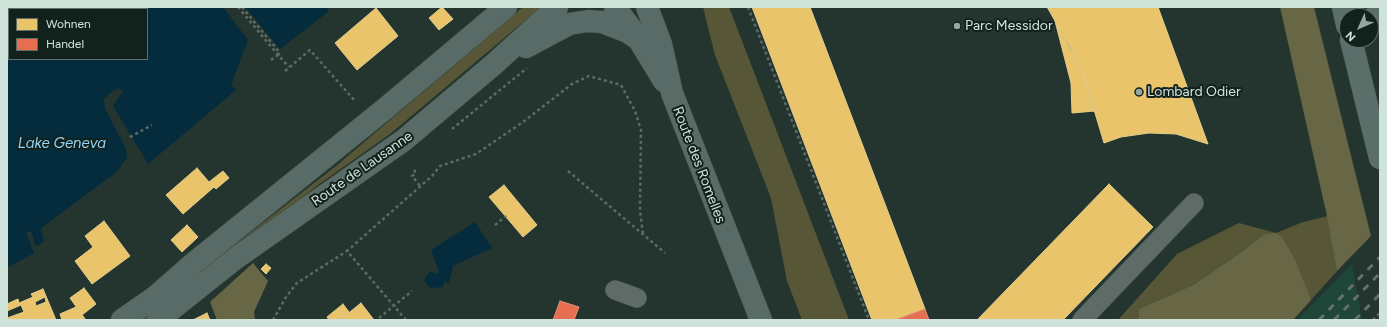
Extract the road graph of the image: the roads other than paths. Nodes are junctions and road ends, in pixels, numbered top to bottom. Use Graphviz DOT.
graph roads {
  1 [pos="506,7"];
  2 [pos="557,7"];
  3 [pos="615,7"];
  4 [pos="647,7"];
  5 [pos="659,7"];
  6 [pos="1378,7"];
  7 [pos="1380,14"];
  8 [pos="639,40"];
  9 [pos="661,44"];
  10 [pos="1353,48"];
  11 [pos="493,65"];
  12 [pos="672,93"];
  13 [pos="1380,158"];
  14 [pos="1194,203"];
  15 [pos="615,290"];
  16 [pos="637,298"];
  17 [pos="122,320"];
  18 [pos="158,320"];
  19 [pos="761,320"];
  20 [pos="1082,320"];
  1 -- 17 [label="main road, Route de Lausanne"];
  2 -- 11 [label="main road, Route de Lausanne"];
  3 -- 8 [label="main road"];
  4 -- 9 [label="main road, Route des Romelles"];
  5 -- 9 [label="main road"];
  6 -- 7 [label="highway"];
  8 -- 11 [label="main road"];
  8 -- 12 [label="main road"];
  9 -- 12 [label="main road, Route des Romelles"];
  10 -- 13 [label="highway"];
  11 -- 18 [label="main road, Route de Lausanne"];
  12 -- 19 [label="main road, Route des Romelles"];
  14 -- 20 [label="street"];
  15 -- 16 [label="street"];
}
